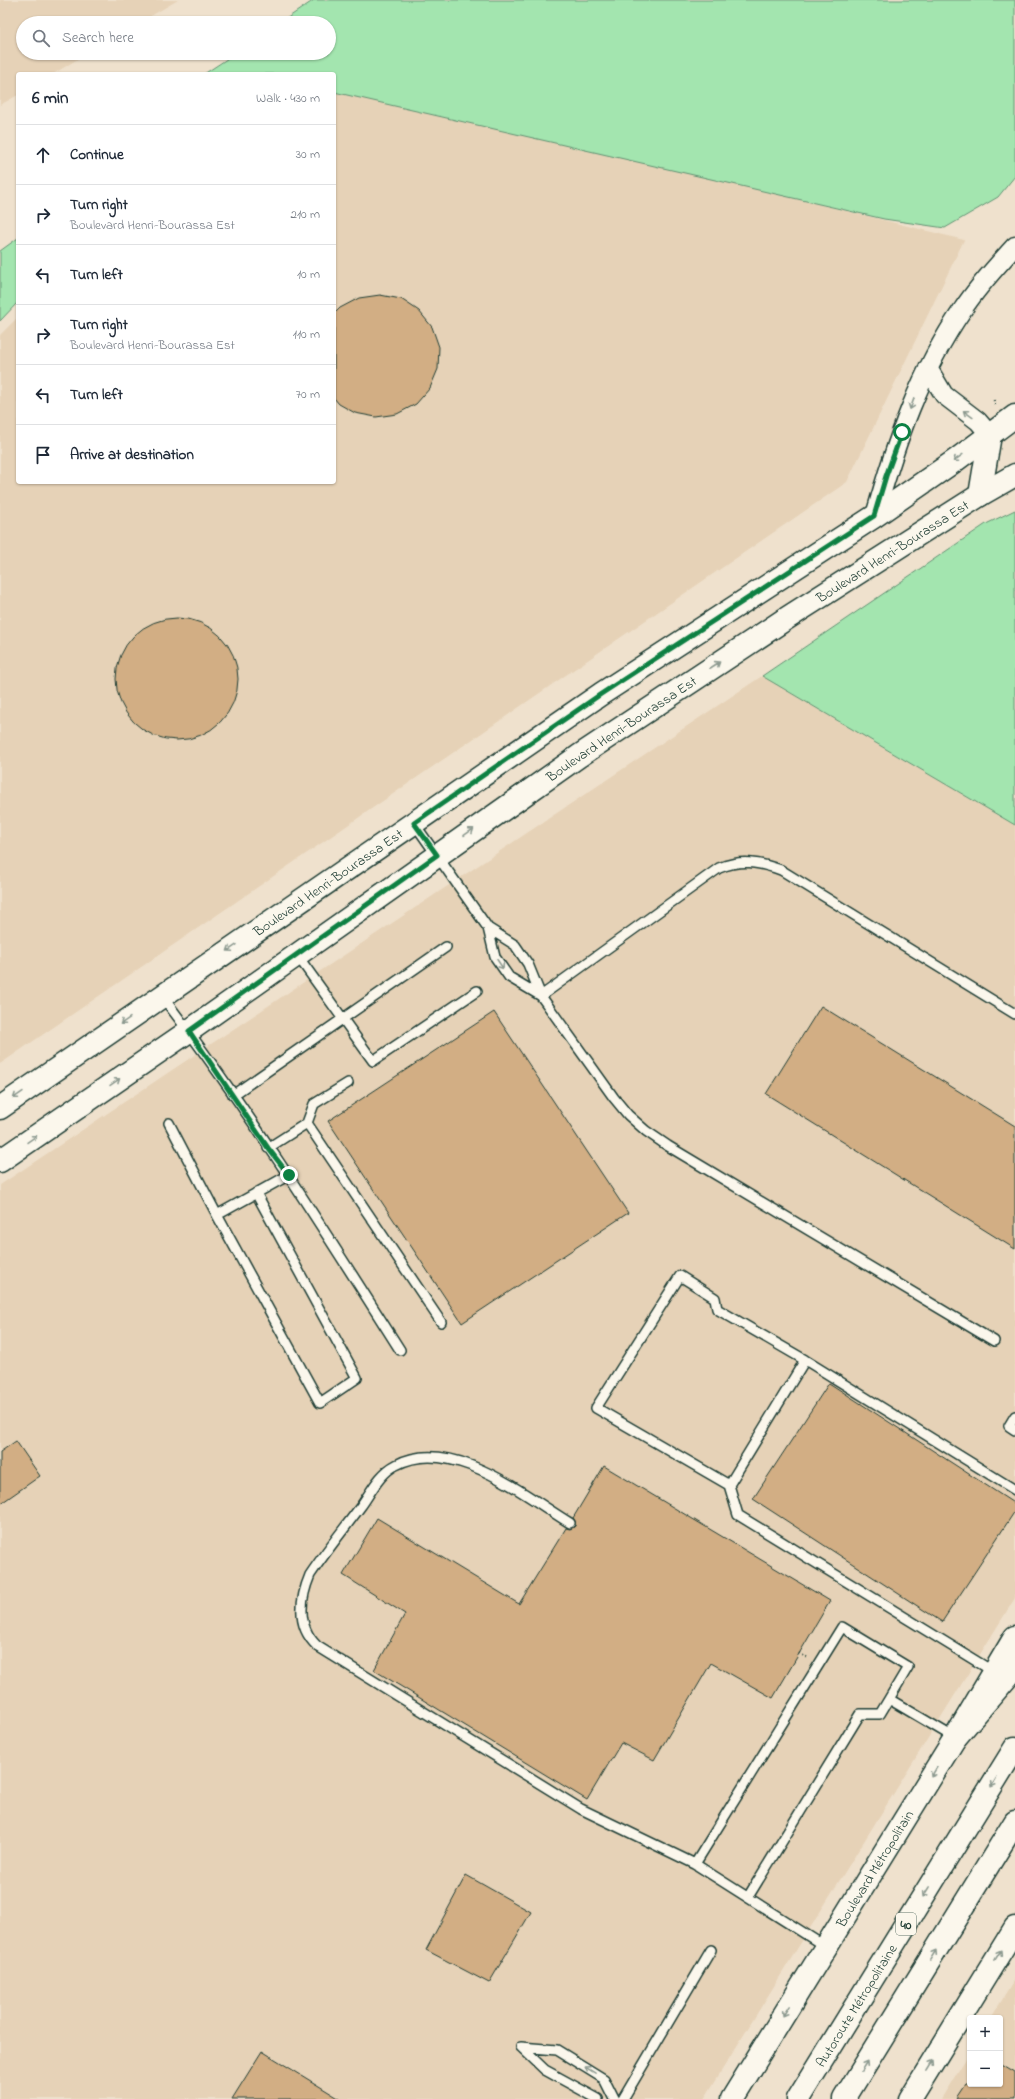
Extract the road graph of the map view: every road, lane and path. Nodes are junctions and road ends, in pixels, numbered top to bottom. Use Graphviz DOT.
graph roads {
  1 [pos="1015,246"];
  2 [pos="928,368"];
  3 [pos="1015,416"];
  4 [pos="990,435"];
  5 [pos="1015,475"];
  6 [pos="980,495"];
  7 [pos="874,516"];
  8 [pos="414,823"];
  9 [pos="437,855"];
  10 [pos="488,928"];
  11 [pos="446,947"];
  12 [pos="296,954"];
  13 [pos="477,991"];
  14 [pos="162,996"];
  15 [pos="541,996"];
  16 [pos="1015,1014"];
  17 [pos="343,1019"];
  18 [pos="189,1031"];
  19 [pos="348,1083"];
  20 [pos="233,1095"];
  21 [pos="0,1108"];
  22 [pos="169,1123"];
  23 [pos="307,1123"];
  24 [pos="268,1148"];
  25 [pos="0,1161"];
  26 [pos="289,1175"];
  27 [pos="256,1193"];
  28 [pos="217,1215"];
  29 [pos="441,1322"];
  30 [pos="994,1341"];
  31 [pos="400,1350"];
  32 [pos="805,1360"];
  33 [pos="1015,1416"];
  34 [pos="1015,1430"];
  35 [pos="729,1485"];
  36 [pos="1015,1490"];
  37 [pos="570,1523"];
  38 [pos="1015,1637"];
  39 [pos="1005,1670"];
  40 [pos="889,1699"];
  41 [pos="955,1738"];
  42 [pos="1015,1748"];
  43 [pos="1015,1822"];
  44 [pos="695,1864"];
  45 [pos="748,1897"];
  46 [pos="1015,1928"];
  47 [pos="826,1947"];
  48 [pos="711,1950"];
  49 [pos="588,2097"];
  50 [pos="598,2099"];
  51 [pos="614,2099"];
  52 [pos="623,2099"];
  53 [pos="732,2099"];
  54 [pos="798,2099"];
  55 [pos="844,2099"];
  56 [pos="910,2099"];
  1 -- 2 [label="street"];
  4 -- 2 [label="street, one-way"];
  2 -- 7 [label="street, one-way"];
  3 -- 4 [label="main road, Boulevard Henri-Bourassa Est"];
  4 -- 6 [label="main road"];
  4 -- 7 [label="main road, Boulevard Henri-Bourassa Est, one-way"];
  5 -- 6 [label="main road, Boulevard Henri-Bourassa Est"];
  9 -- 6 [label="main road, Boulevard Henri-Bourassa Est, one-way"];
  7 -- 8 [label="main road, Boulevard Henri-Bourassa Est"];
  8 -- 9 [label="lane"];
  8 -- 14 [label="main road, Boulevard Henri-Bourassa Est, one-way"];
  9 -- 10 [label="lane"];
  9 -- 12 [label="main road, Boulevard Henri-Bourassa Est"];
  10 -- 15 [label="lane"];
  10 -- 15 [label="lane, one-way"];
  11 -- 17 [label="lane"];
  12 -- 17 [label="lane"];
  12 -- 18 [label="main road, Boulevard Henri-Bourassa Est"];
  13 -- 17 [label="lane"];
  14 -- 18 [label="lane"];
  14 -- 21 [label="main road, Boulevard Henri-Bourassa Est, one-way"];
  15 -- 16 [label="lane"];
  15 -- 30 [label="lane"];
  17 -- 20 [label="lane"];
  18 -- 20 [label="lane"];
  25 -- 18 [label="main road, Boulevard Henri-Bourassa Est, one-way"];
  19 -- 23 [label="lane"];
  20 -- 24 [label="lane"];
  22 -- 28 [label="lane"];
  23 -- 24 [label="lane"];
  23 -- 29 [label="lane"];
  24 -- 26 [label="lane"];
  26 -- 27 [label="lane"];
  26 -- 31 [label="lane"];
  27 -- 28 [label="lane"];
  27 -- 28 [label="lane"];
  32 -- 35 [label="lane"];
  32 -- 35 [label="lane"];
  32 -- 36 [label="lane"];
  33 -- 34 [label="lane"];
  35 -- 39 [label="lane"];
  37 -- 44 [label="lane"];
  38 -- 39 [label="main road"];
  39 -- 41 [label="main road, Boulevard Métropolitain"];
  40 -- 41 [label="lane"];
  40 -- 44 [label="lane"];
  40 -- 45 [label="lane"];
  41 -- 47 [label="main road, Boulevard Métropolitain, one-way"];
  42 -- 54 [label="main road, Autoroute Métropolitaine / 40, one-way"];
  55 -- 43 [label="main road, one-way"];
  44 -- 45 [label="lane"];
  45 -- 47 [label="lane"];
  56 -- 46 [label="main road, one-way"];
  47 -- 53 [label="main road, Boulevard Métropolitain, one-way"];
  48 -- 52 [label="lane"];
  49 -- 50 [label="lane"];
  51 -- 49 [label="lane, one-way"];
}
